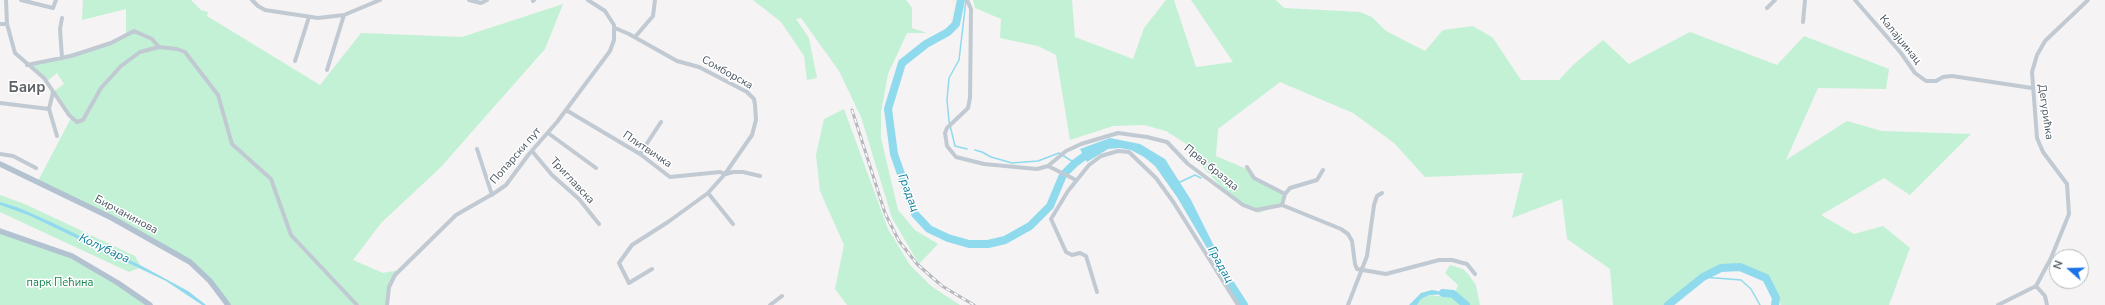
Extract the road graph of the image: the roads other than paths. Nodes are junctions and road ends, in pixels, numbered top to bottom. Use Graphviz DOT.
graph roads {
  1 [pos="6,0"];
  2 [pos="21,0"];
  3 [pos="56,0"];
  4 [pos="252,0"];
  5 [pos="380,0"];
  6 [pos="469,0"];
  7 [pos="588,0"];
  8 [pos="655,0"];
  9 [pos="1775,0"];
  10 [pos="1805,0"];
  11 [pos="1855,0"];
  12 [pos="2088,0"];
  13 [pos="486,1"];
  14 [pos="968,1"];
  15 [pos="1767,8"];
  16 [pos="344,16"];
  17 [pos="309,17"];
  18 [pos="62,18"];
  19 [pos="1803,22"];
  20 [pos="0,24"];
  21 [pos="8,24"];
  22 [pos="615,28"];
  23 [pos="635,37"];
  24 [pos="159,47"];
  25 [pos="62,58"];
  26 [pos="295,61"];
  27 [pos="27,65"];
  28 [pos="326,70"];
  29 [pos="2032,88"];
  30 [pos="53,92"];
  31 [pos="0,103"];
  32 [pos="49,109"];
  33 [pos="566,110"];
  34 [pos="661,122"];
  35 [pos="548,133"];
  36 [pos="57,136"];
  37 [pos="477,149"];
  38 [pos="532,151"];
  39 [pos="0,154"];
  40 [pos="640,154"];
  41 [pos="0,164"];
  42 [pos="1048,166"];
  43 [pos="1247,167"];
  44 [pos="36,168"];
  45 [pos="596,168"];
  46 [pos="1323,170"];
  47 [pos="725,174"];
  48 [pos="760,176"];
  49 [pos="1074,179"];
  50 [pos="708,193"];
  51 [pos="1382,193"];
  52 [pos="1285,194"];
  53 [pos="492,195"];
  54 [pos="1282,205"];
  55 [pos="599,224"];
  56 [pos="733,224"];
  57 [pos="0,231"];
  58 [pos="652,269"];
  59 [pos="1362,270"];
  60 [pos="1475,274"];
  61 [pos="2036,286"];
  62 [pos="1097,292"];
  63 [pos="782,296"];
  64 [pos="150,305"];
  65 [pos="228,305"];
  66 [pos="357,305"];
  67 [pos="387,305"];
  68 [pos="770,305"];
  69 [pos="1238,305"];
  70 [pos="1348,305"];
  71 [pos="1998,305"];
  72 [pos="2047,305"];
  1 -- 21 [label="street"];
  2 -- 3 [label="street"];
  4 -- 17 [label="street"];
  5 -- 16 [label="street"];
  6 -- 13 [label="street"];
  7 -- 22 [label="street"];
  8 -- 23 [label="street"];
  9 -- 15 [label="street"];
  10 -- 19 [label="street"];
  11 -- 29 [label="street, Калајџинац"];
  12 -- 29 [label="street, Дегурићка"];
  14 -- 42 [label="street"];
  16 -- 17 [label="street"];
  16 -- 28 [label="street"];
  17 -- 26 [label="street"];
  18 -- 25 [label="street"];
  20 -- 21 [label="street"];
  21 -- 27 [label="street"];
  22 -- 23 [label="street, Сомборска"];
  22 -- 33 [label="street, Попарски пут"];
  23 -- 47 [label="street, Сомборска"];
  24 -- 25 [label="street"];
  24 -- 30 [label="street"];
  24 -- 66 [label="street"];
  25 -- 27 [label="street"];
  27 -- 30 [label="street"];
  29 -- 61 [label="street, Дегурићка"];
  30 -- 32 [label="street"];
  31 -- 32 [label="street"];
  32 -- 36 [label="street"];
  33 -- 35 [label="street, Попарски пут"];
  33 -- 40 [label="street, Плитвичка"];
  34 -- 40 [label="street"];
  35 -- 38 [label="street, Попарски пут"];
  35 -- 45 [label="street"];
  37 -- 53 [label="street"];
  38 -- 53 [label="street, Попарски пут"];
  38 -- 55 [label="street, Триглавска"];
  39 -- 44 [label="street"];
  40 -- 47 [label="street, Плитвичка"];
  41 -- 65 [label="main road, Бирчанинова"];
  42 -- 49 [label="street"];
  42 -- 54 [label="street, Прва бразда"];
  43 -- 52 [label="street"];
  46 -- 52 [label="street"];
  47 -- 48 [label="street, Плитвичка"];
  47 -- 50 [label="street"];
  49 -- 62 [label="street"];
  49 -- 69 [label="street"];
  50 -- 56 [label="street"];
  50 -- 58 [label="street"];
  51 -- 59 [label="street"];
  52 -- 54 [label="street"];
  53 -- 67 [label="street, Попарски пут"];
  54 -- 59 [label="street"];
  57 -- 64 [label="main road"];
  59 -- 60 [label="street"];
  59 -- 70 [label="street"];
  61 -- 71 [label="street"];
  61 -- 72 [label="street"];
  63 -- 68 [label="street"];
}
